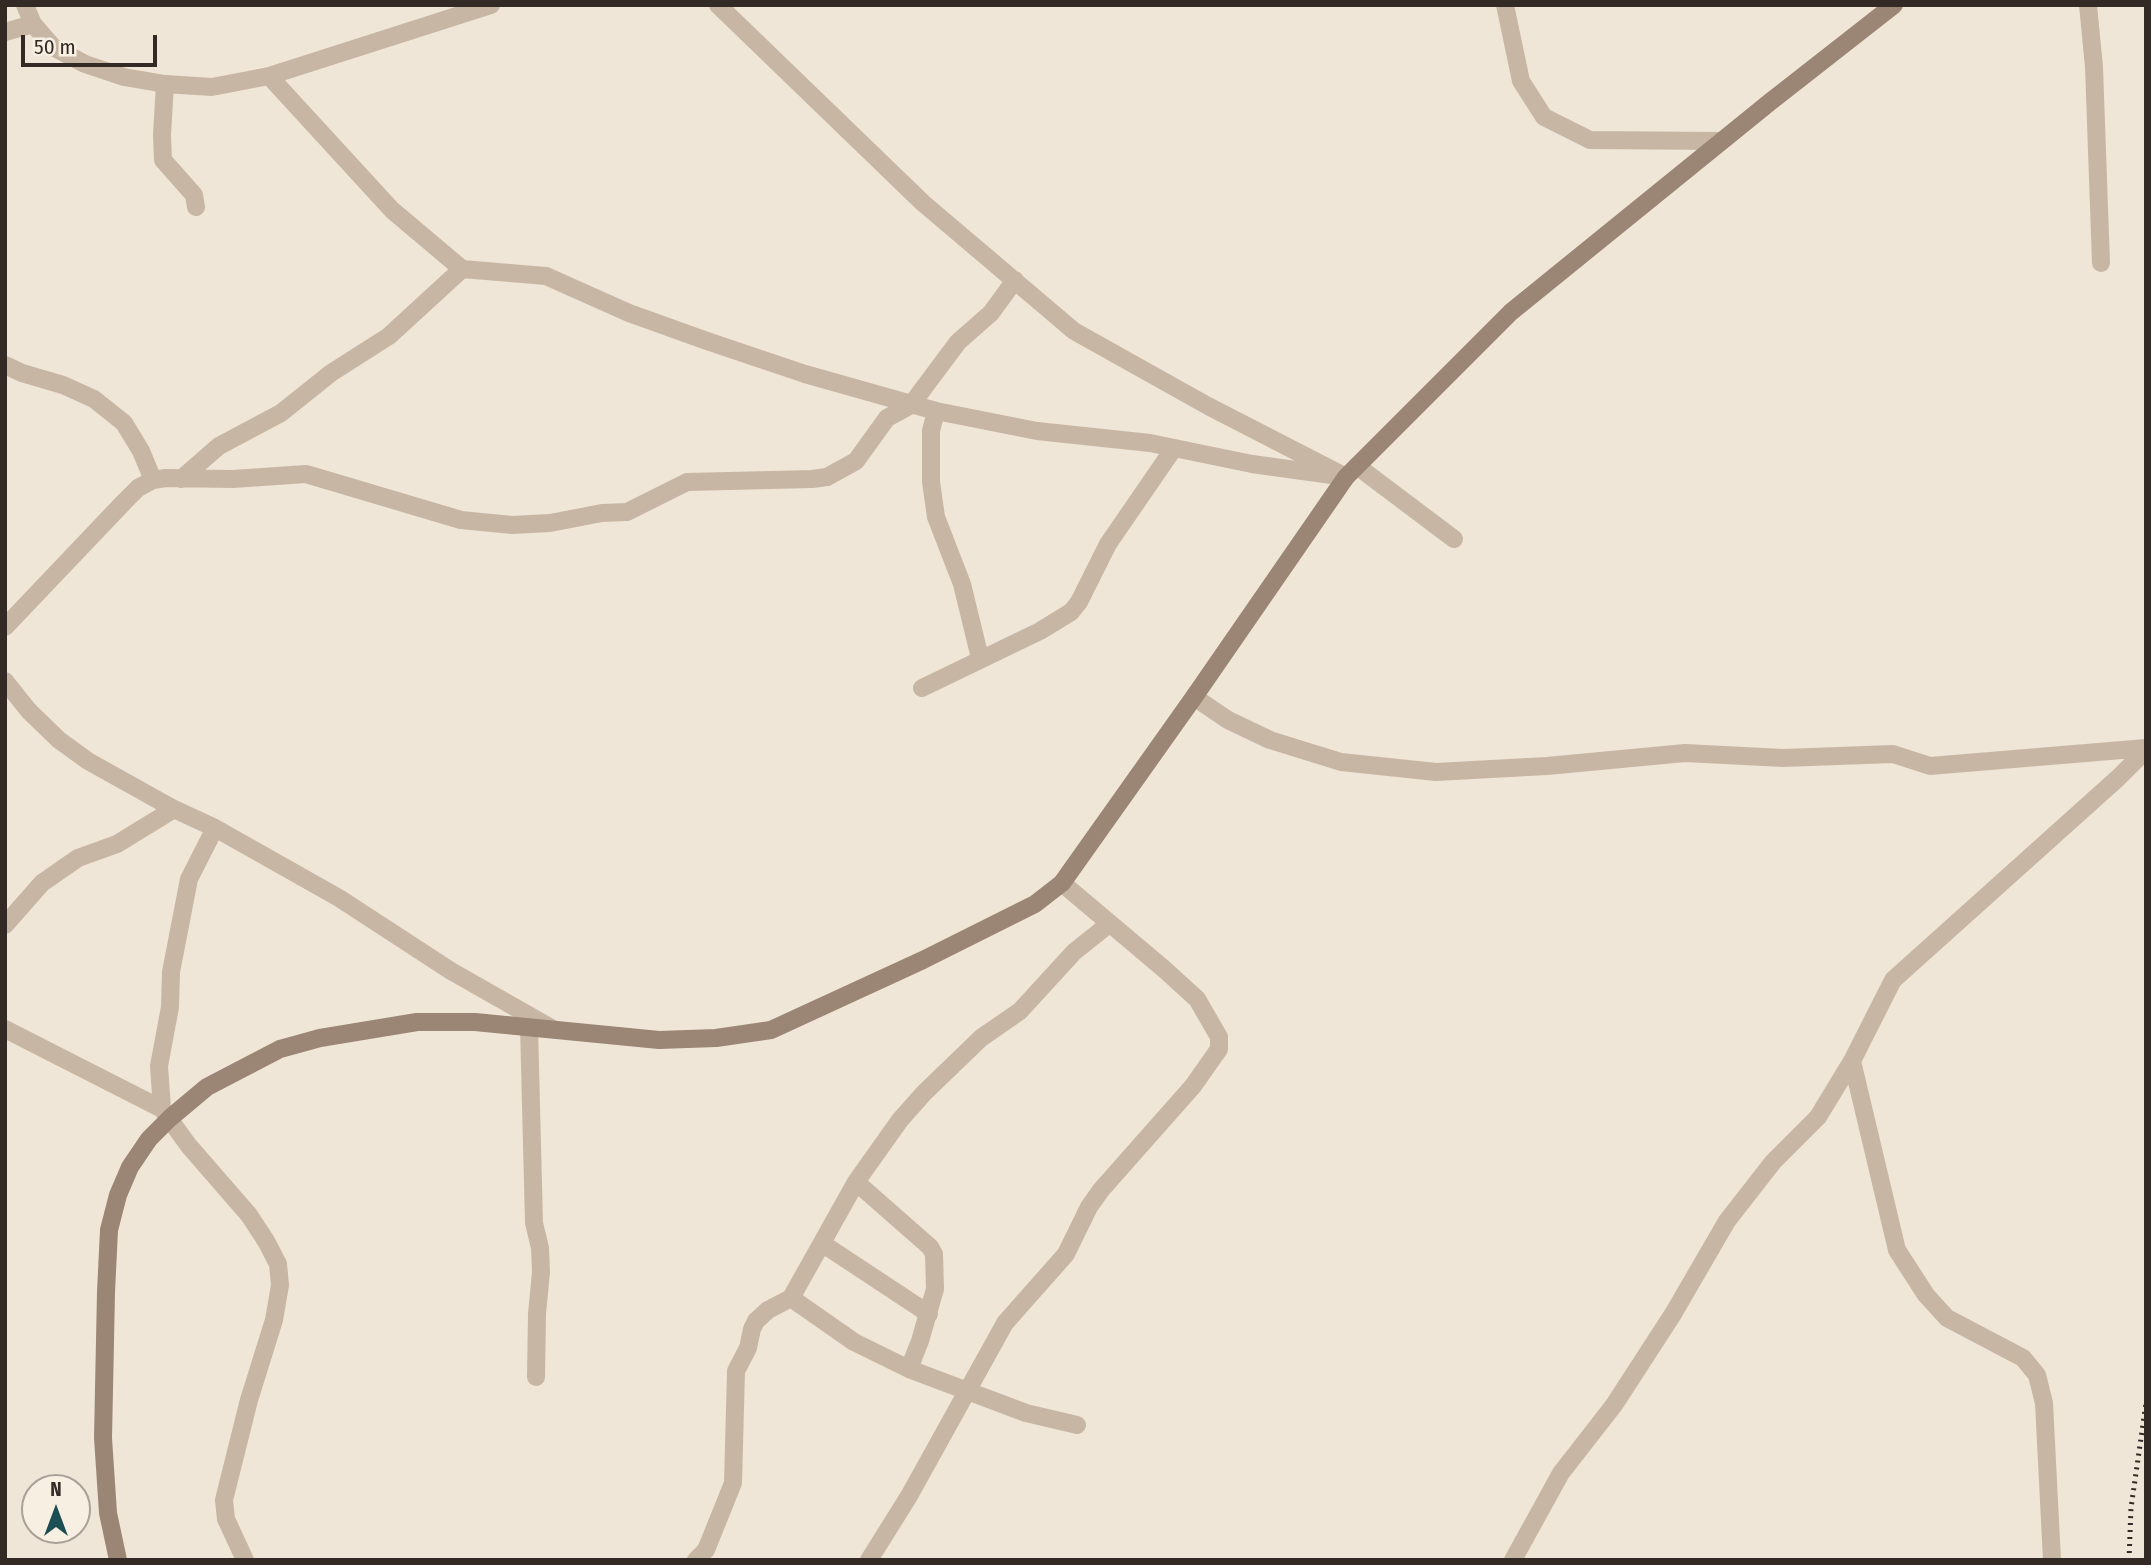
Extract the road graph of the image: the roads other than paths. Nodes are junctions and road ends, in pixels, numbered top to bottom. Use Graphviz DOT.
graph roads {
  1 [pos="25,5"];
  2 [pos="491,5"];
  3 [pos="718,5"];
  4 [pos="1505,5"];
  5 [pos="1894,5"];
  6 [pos="2088,5"];
  7 [pos="33,24"];
  8 [pos="5,32"];
  9 [pos="269,76"];
  10 [pos="165,84"];
  11 [pos="1721,141"];
  12 [pos="196,207"];
  13 [pos="2101,263"];
  14 [pos="463,269"];
  15 [pos="1014,280"];
  16 [pos="5,365"];
  17 [pos="911,405"];
  18 [pos="936,411"];
  19 [pos="1174,448"];
  20 [pos="1352,471"];
  21 [pos="181,479"];
  22 [pos="153,480"];
  23 [pos="1454,539"];
  24 [pos="5,627"];
  25 [pos="981,658"];
  26 [pos="5,681"];
  27 [pos="922,688"];
  28 [pos="1194,697"];
  29 [pos="2146,749"];
  30 [pos="174,809"];
  31 [pos="215,828"];
  32 [pos="1062,883"];
  33 [pos="1108,924"];
  34 [pos="5,925"];
  35 [pos="529,1026"];
  36 [pos="5,1029"];
  37 [pos="553,1029"];
  38 [pos="1852,1061"];
  39 [pos="166,1113"];
  40 [pos="856,1182"];
  41 [pos="823,1244"];
  42 [pos="791,1298"];
  43 [pos="929,1314"];
  44 [pos="909,1369"];
  45 [pos="536,1377"];
  46 [pos="967,1390"];
  47 [pos="1077,1425"];
  48 [pos="705,1557"];
  49 [pos="118,1560"];
  50 [pos="245,1560"];
  51 [pos="869,1560"];
  52 [pos="1513,1560"];
  53 [pos="2052,1560"];
  1 -- 7 [label="street"];
  2 -- 9 [label="street"];
  3 -- 15 [label="street"];
  4 -- 11 [label="street"];
  5 -- 11 [label="street"];
  6 -- 13 [label="street"];
  7 -- 8 [label="street"];
  7 -- 10 [label="street"];
  9 -- 10 [label="street"];
  9 -- 14 [label="street"];
  10 -- 12 [label="street"];
  11 -- 20 [label="street"];
  14 -- 17 [label="street"];
  14 -- 21 [label="street"];
  15 -- 17 [label="street"];
  15 -- 20 [label="street"];
  16 -- 22 [label="street"];
  17 -- 18 [label="street"];
  17 -- 21 [label="street"];
  18 -- 19 [label="street"];
  18 -- 25 [label="street"];
  19 -- 20 [label="street"];
  19 -- 25 [label="street"];
  20 -- 23 [label="street"];
  20 -- 28 [label="street"];
  21 -- 22 [label="street"];
  22 -- 24 [label="street"];
  25 -- 27 [label="street"];
  26 -- 30 [label="street"];
  28 -- 29 [label="street"];
  28 -- 32 [label="street"];
  29 -- 38 [label="street"];
  30 -- 31 [label="street"];
  30 -- 34 [label="street"];
  31 -- 37 [label="street"];
  31 -- 39 [label="street"];
  32 -- 33 [label="street"];
  32 -- 37 [label="street"];
  33 -- 40 [label="street"];
  33 -- 46 [label="street"];
  35 -- 37 [label="street"];
  35 -- 39 [label="street"];
  35 -- 45 [label="street"];
  36 -- 39 [label="street"];
  38 -- 52 [label="street"];
  38 -- 53 [label="street"];
  39 -- 49 [label="street"];
  39 -- 50 [label="street"];
  40 -- 41 [label="street"];
  40 -- 43 [label="street"];
  41 -- 42 [label="street"];
  41 -- 43 [label="street"];
  42 -- 44 [label="street"];
  42 -- 48 [label="street"];
  43 -- 44 [label="street"];
  44 -- 46 [label="street"];
  46 -- 47 [label="street"];
  46 -- 51 [label="street"];
}
